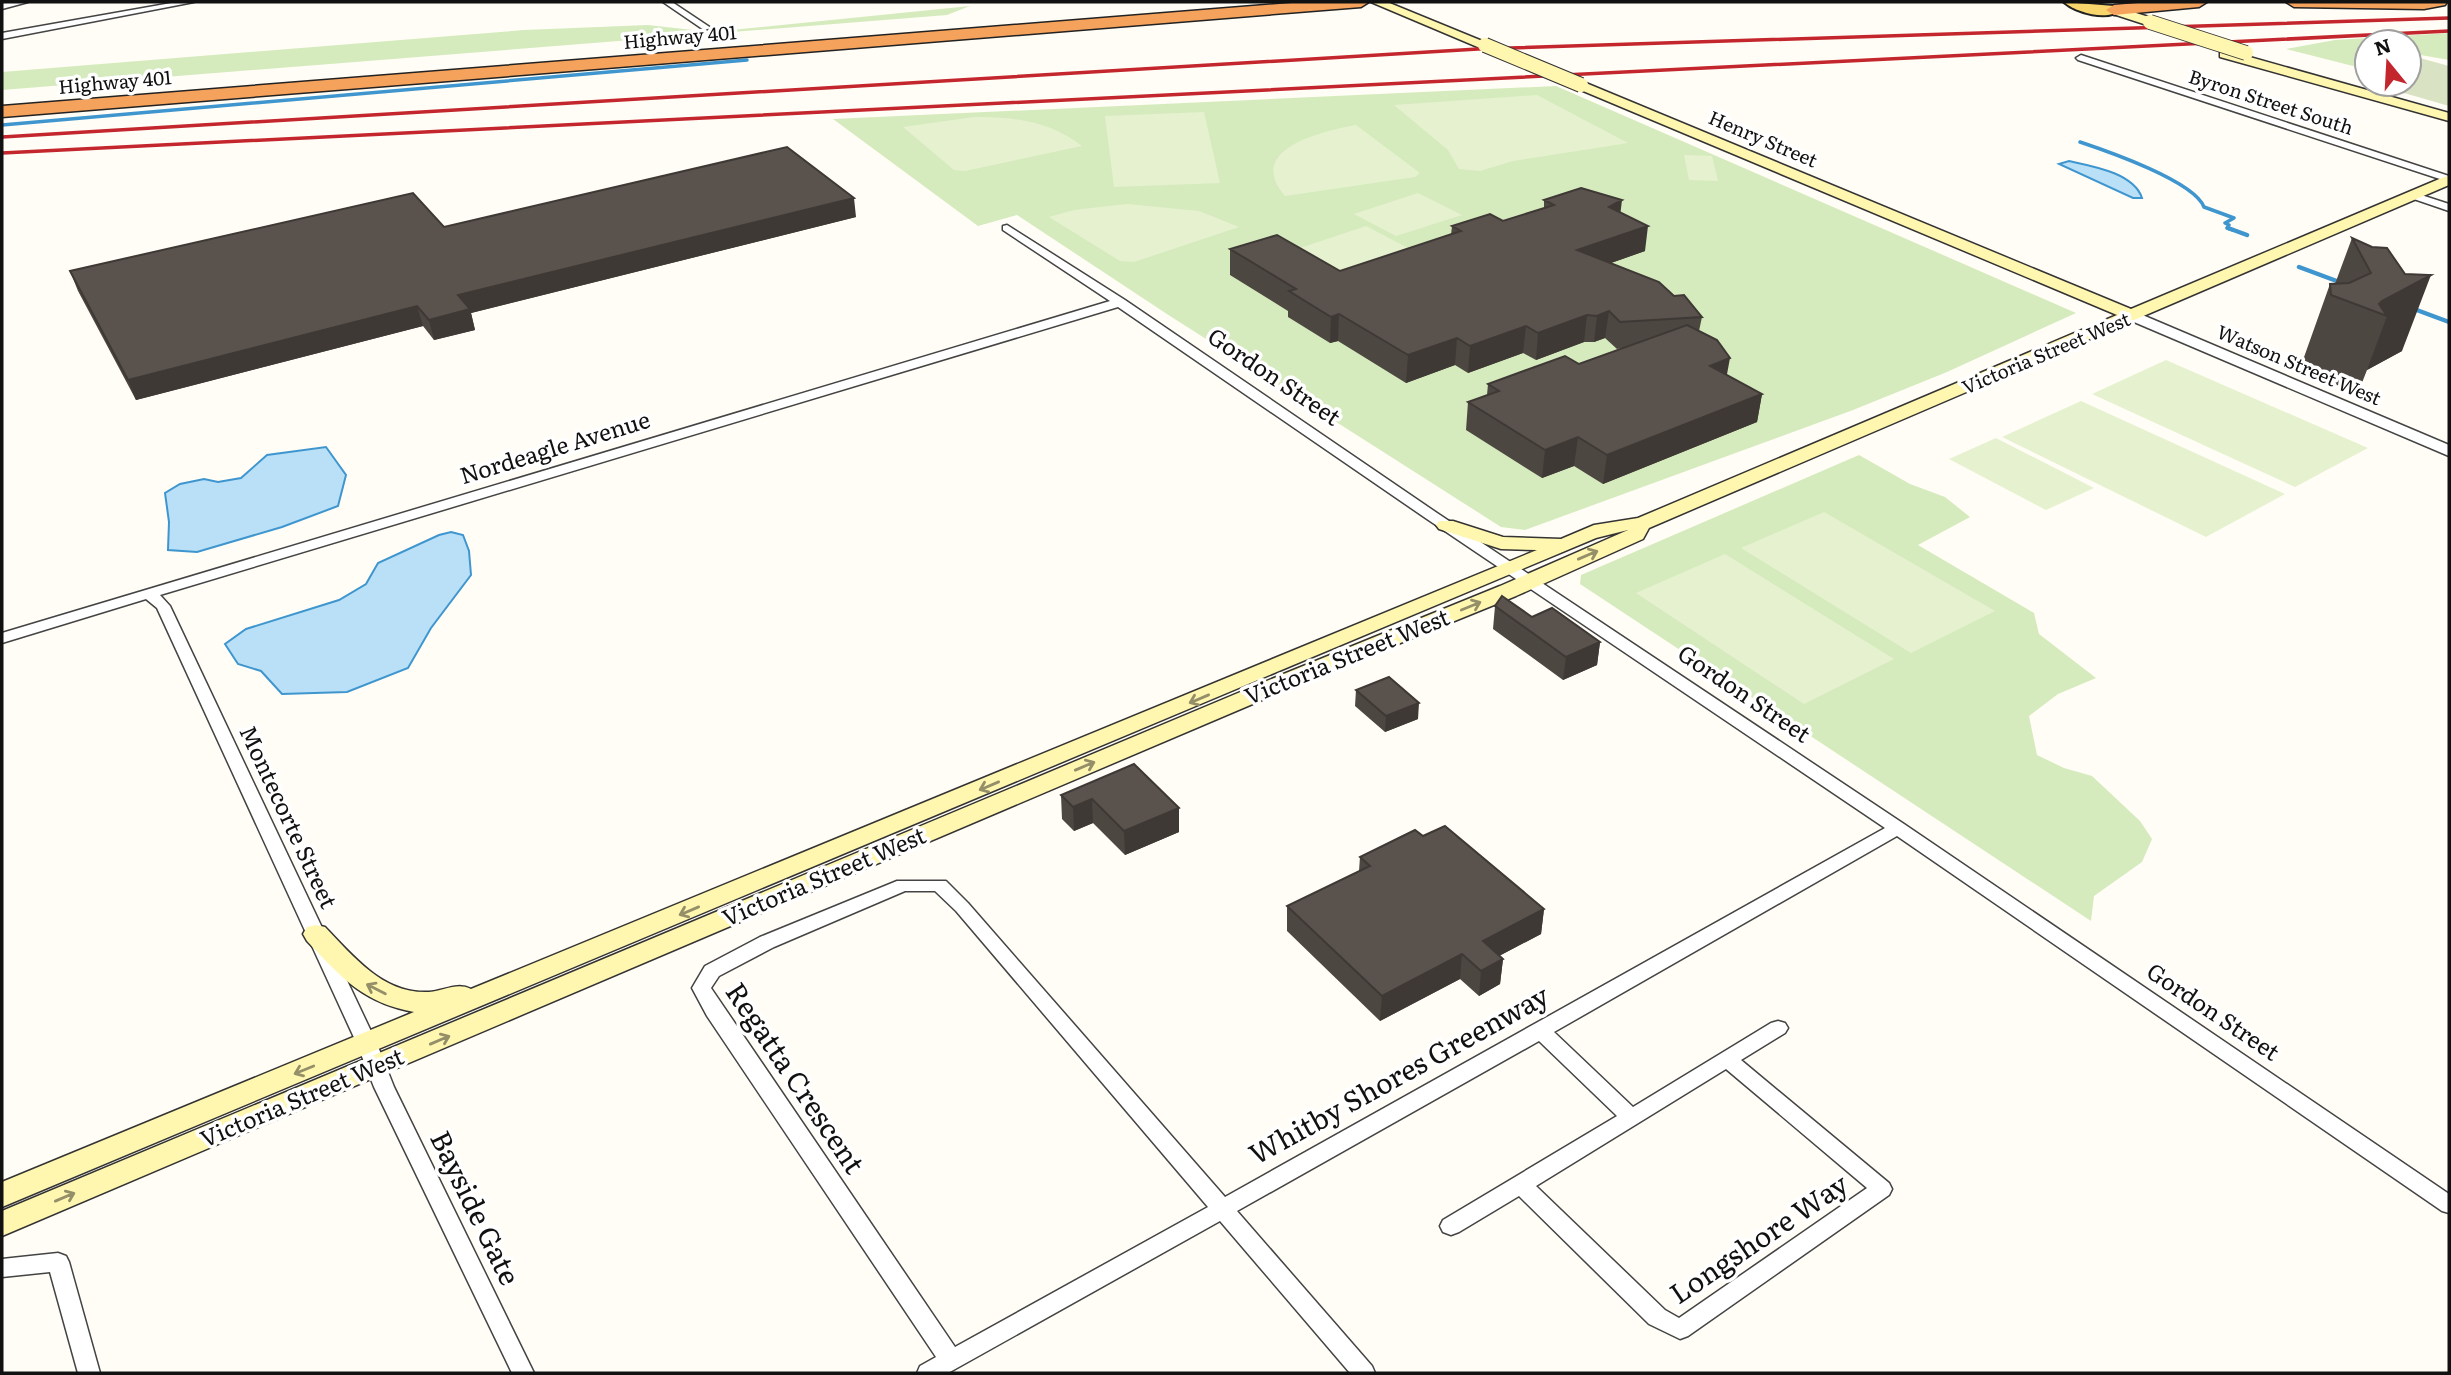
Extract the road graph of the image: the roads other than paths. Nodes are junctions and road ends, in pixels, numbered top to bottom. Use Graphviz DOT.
graph roads {
  1 [pos="24,2"];
  2 [pos="190,2"];
  3 [pos="667,2"];
  4 [pos="1190,2"];
  5 [pos="1218,2"];
  6 [pos="1361,2"];
  7 [pos="1377,2"];
  8 [pos="2071,2"];
  9 [pos="2138,2"];
  10 [pos="2199,2"];
  11 [pos="2294,2"];
  12 [pos="2439,2"];
  13 [pos="2,6"];
  14 [pos="2099,7"];
  15 [pos="995,19"];
  16 [pos="707,28"];
  17 [pos="2,36"];
  18 [pos="2081,58"];
  19 [pos="2,101"];
  20 [pos="2449,110"];
  21 [pos="2,111"];
  22 [pos="2449,117"];
  23 [pos="2449,180"];
  24 [pos="2412,195"];
  25 [pos="2449,208"];
  26 [pos="1007,228"];
  27 [pos="1121,302"];
  28 [pos="2133,316"];
  29 [pos="2449,451"];
  30 [pos="1642,524"];
  31 [pos="1446,525"];
  32 [pos="1574,540"];
  33 [pos="1520,575"];
  34 [pos="149,594"];
  35 [pos="2,638"];
  36 [pos="1898,828"];
  37 [pos="316,934"];
  38 [pos="580,956"];
  39 [pos="1778,1028"];
  40 [pos="1539,1030"];
  41 [pos="372,1055"];
  42 [pos="1727,1059"];
  43 [pos="1630,1116"];
  44 [pos="1521,1185"];
  45 [pos="2,1195"];
  46 [pos="2449,1205"];
  47 [pos="1223,1209"];
  48 [pos="2,1224"];
  49 [pos="1451,1226"];
  50 [pos="2,1268"];
  51 [pos="951,1360"];
  52 [pos="89,1373"];
  53 [pos="523,1373"];
  54 [pos="928,1373"];
  55 [pos="1364,1373"];
  1 -- 13 [label="street"];
  2 -- 17 [label="street"];
  3 -- 16 [label="street"];
  4 -- 15 [label="highway"];
  5 -- 15 [label="highway, Highway 401"];
  6 -- 21 [label="highway, Highway 401"];
  7 -- 28 [label="main road, Henry Street, bridge"];
  8 -- 14 [label="main road"];
  9 -- 14 [label="highway"];
  10 -- 14 [label="highway"];
  11 -- 12 [label="highway"];
  14 -- 20 [label="main road, bridge"];
  14 -- 22 [label="main road"];
  15 -- 19 [label="highway, Highway 401"];
  18 -- 23 [label="street, Byron Street South"];
  23 -- 24 [label="main road, Victoria Street West"];
  24 -- 25 [label="street"];
  24 -- 28 [label="main road, Victoria Street West"];
  26 -- 27 [label="street, Gordon Street"];
  27 -- 31 [label="street, Gordon Street"];
  27 -- 34 [label="street, Nordeagle Avenue"];
  28 -- 29 [label="street, Watson Street West"];
  28 -- 30 [label="main road, Victoria Street West"];
  30 -- 32 [label="main road, Victoria Street West"];
  33 -- 30 [label="main road, Victoria Street West, one-way"];
  31 -- 32 [label="main road"];
  31 -- 33 [label="street, Gordon Street"];
  32 -- 33 [label="main road, Victoria Street West"];
  33 -- 36 [label="street, Gordon Street"];
  33 -- 38 [label="main road, Victoria Street West, one-way"];
  41 -- 33 [label="main road, Victoria Street West, one-way"];
  34 -- 35 [label="street, Nordeagle Avenue"];
  34 -- 37 [label="street, Montecorte Street"];
  36 -- 40 [label="street, Whitby Shores Greenway"];
  36 -- 46 [label="street, Gordon Street"];
  38 -- 37 [label="main road, one-way"];
  37 -- 41 [label="street, Montecorte Street"];
  38 -- 41 [label="main road, Victoria Street West"];
  39 -- 42 [label="street"];
  40 -- 43 [label="street"];
  40 -- 47 [label="street, Whitby Shores Greenway"];
  41 -- 45 [label="main road, Victoria Street West, one-way"];
  48 -- 41 [label="main road, Victoria Street West, one-way"];
  41 -- 53 [label="street, Bayside Gate"];
  42 -- 43 [label="street"];
  42 -- 44 [label="street, Longshore Way"];
  43 -- 44 [label="street"];
  44 -- 49 [label="street"];
  47 -- 51 [label="street, Whitby Shores Greenway"];
  47 -- 51 [label="street, Regatta Crescent"];
  47 -- 55 [label="street"];
  50 -- 52 [label="street"];
  51 -- 54 [label="street, Whitby Shores Greenway"];
}
